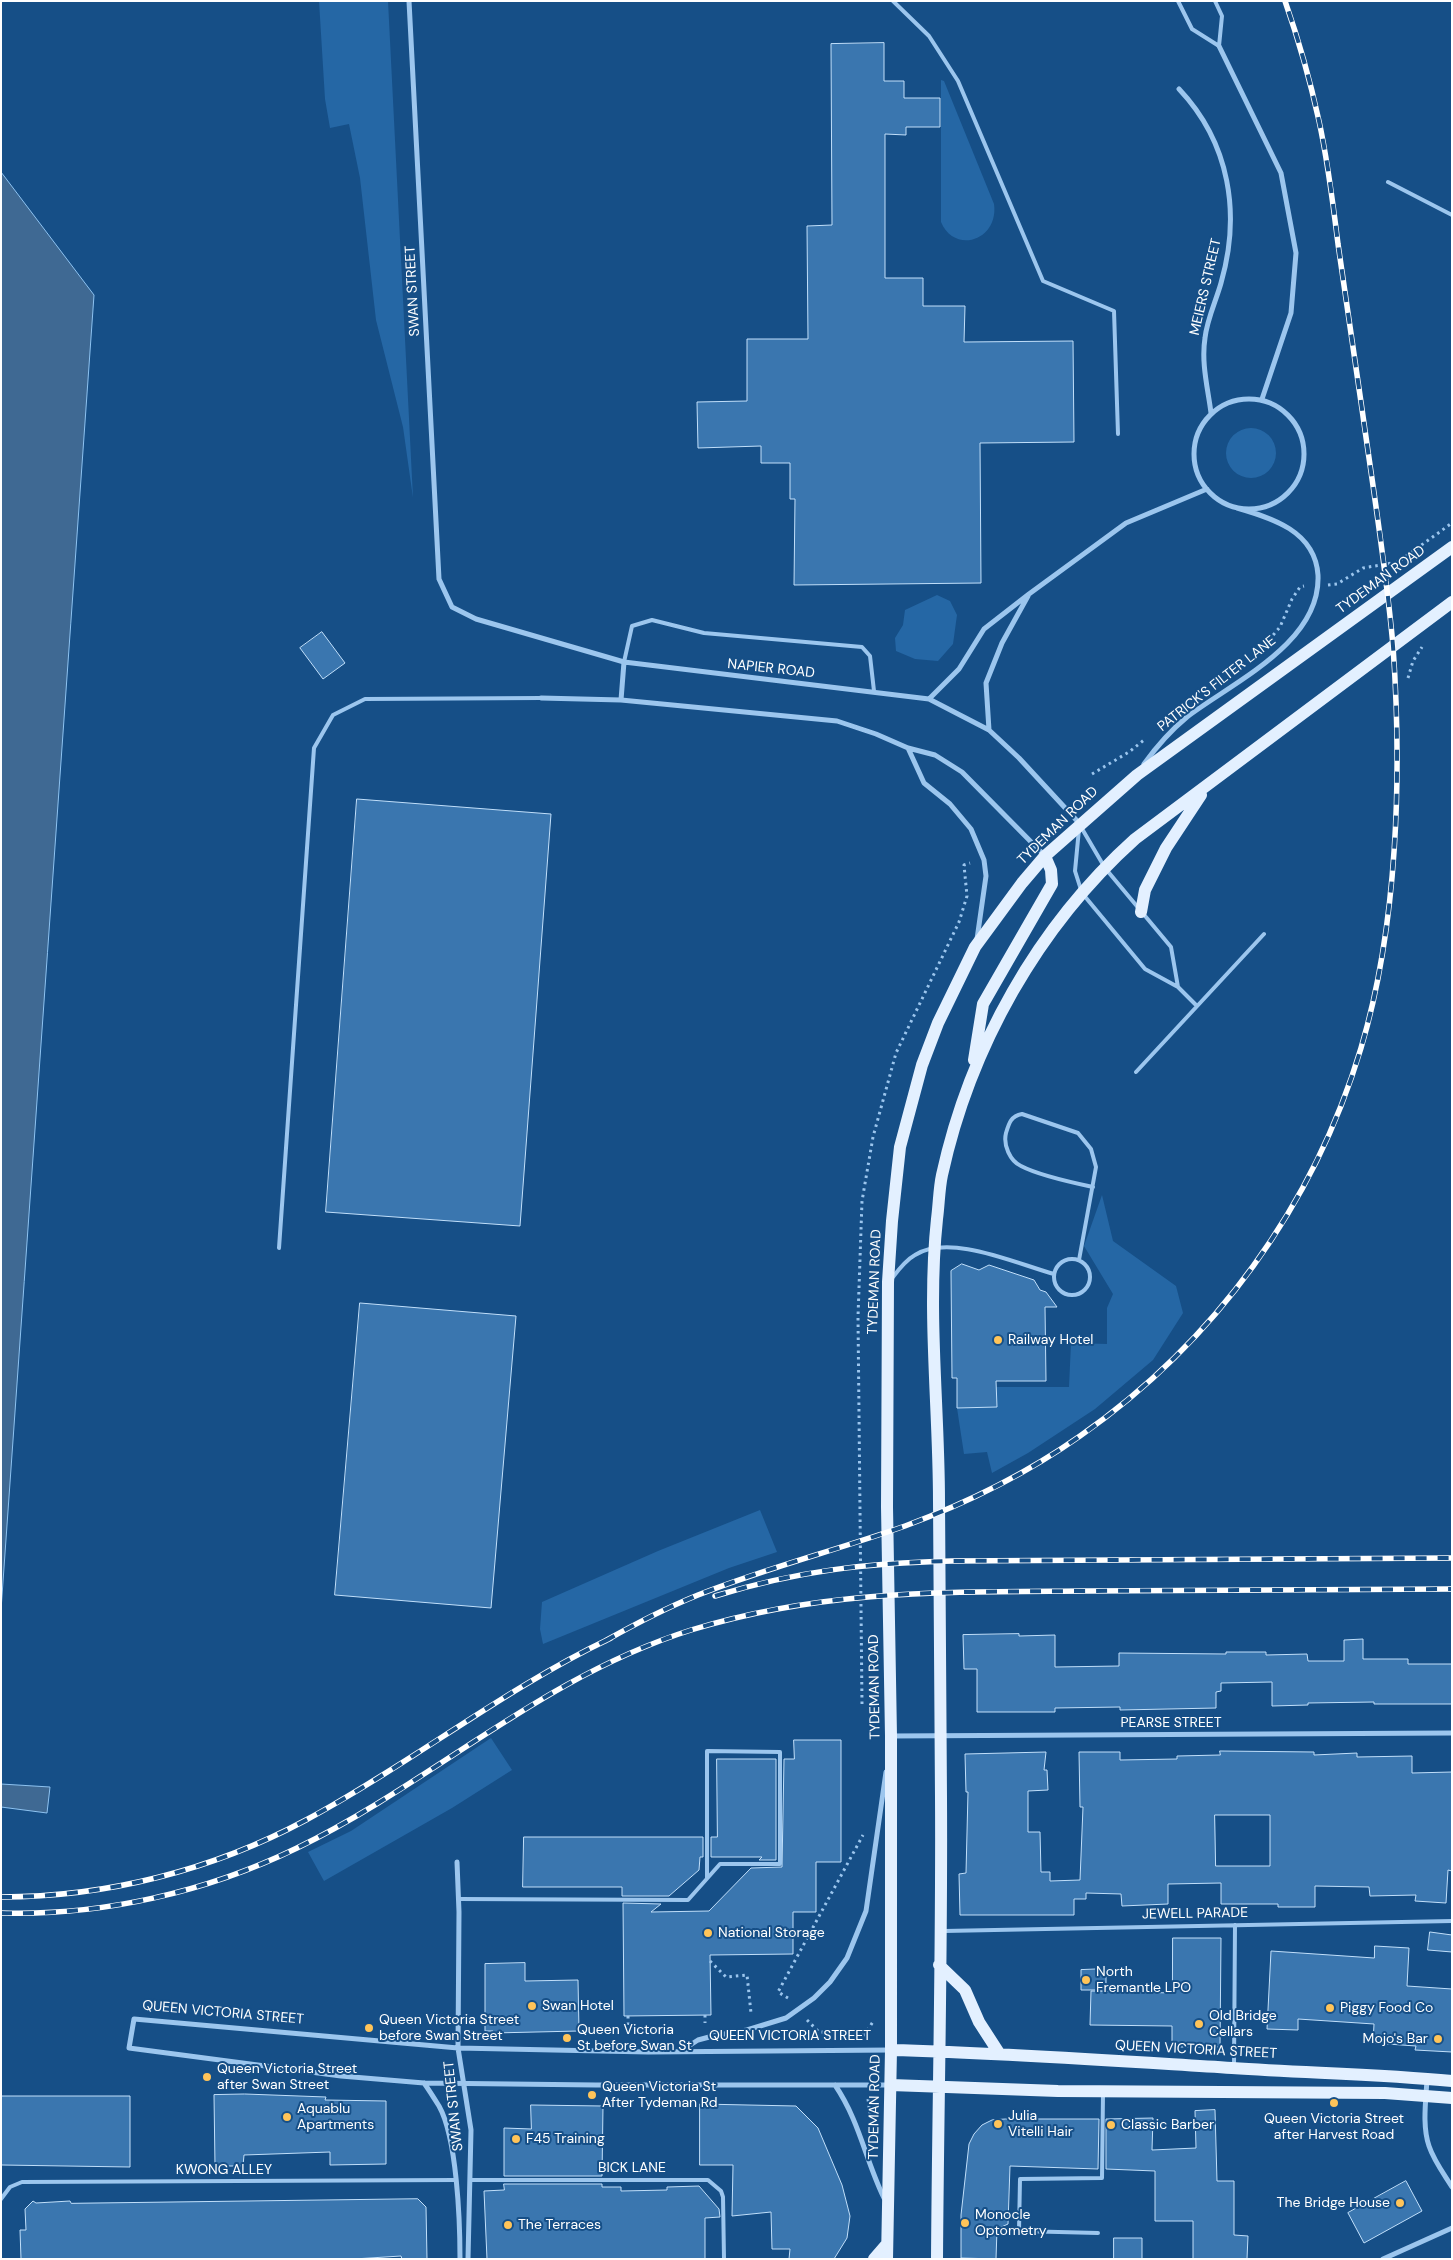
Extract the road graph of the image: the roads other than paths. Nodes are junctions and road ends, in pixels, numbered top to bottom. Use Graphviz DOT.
graph roads {
  1 [pos="409,1"];
  2 [pos="893,1"];
  3 [pos="1178,1"];
  4 [pos="1215,1"];
  5 [pos="1219,46"];
  6 [pos="1180,89"];
  7 [pos="1388,182"];
  8 [pos="1452,215"];
  9 [pos="1262,400"];
  10 [pos="1212,413"];
  11 [pos="1118,434"];
  12 [pos="1207,489"];
  13 [pos="1237,508"];
  14 [pos="1452,547"];
  15 [pos="439,579"];
  16 [pos="1029,594"];
  17 [pos="1452,602"];
  18 [pos="624,662"];
  19 [pos="874,691"];
  20 [pos="541,698"];
  21 [pos="929,699"];
  22 [pos="621,700"];
  23 [pos="989,730"];
  24 [pos="908,748"];
  25 [pos="1137,775"];
  26 [pos="1206,786"];
  27 [pos="1080,824"];
  28 [pos="1045,856"];
  29 [pos="1105,868"];
  30 [pos="1082,893"];
  31 [pos="1141,912"];
  32 [pos="1264,934"];
  33 [pos="975,947"];
  34 [pos="1178,987"];
  35 [pos="1197,1006"];
  36 [pos="1136,1072"];
  37 [pos="971,1078"];
  38 [pos="1093,1187"];
  39 [pos="279,1248"];
  40 [pos="934,1248"];
  41 [pos="1079,1260"];
  42 [pos="1054,1274"];
  43 [pos="888,1282"];
  44 [pos="1452,1733"];
  45 [pos="890,1736"];
  46 [pos="939,1736"];
  47 [pos="457,1862"];
  48 [pos="707,1878"];
  49 [pos="459,1899"];
  50 [pos="1452,1921"];
  51 [pos="1235,1925"];
  52 [pos="940,1931"];
  53 [pos="940,1965"];
  54 [pos="458,2048"];
  55 [pos="891,2050"];
  56 [pos="680,2051"];
  57 [pos="939,2051"];
  58 [pos="999,2053"];
  59 [pos="1234,2068"];
  60 [pos="1427,2078"];
  61 [pos="1452,2081"];
  62 [pos="424,2083"];
  63 [pos="464,2084"];
  64 [pos="835,2085"];
  65 [pos="891,2085"];
  66 [pos="938,2086"];
  67 [pos="1103,2091"];
  68 [pos="1426,2096"];
  69 [pos="1452,2098"];
  70 [pos="455,2180"];
  71 [pos="471,2180"];
  72 [pos="1452,2187"];
  73 [pos="1,2199"];
  74 [pos="888,2205"];
  75 [pos="1452,2228"];
  76 [pos="1098,2233"];
  77 [pos="887,2244"];
  78 [pos="460,2259"];
  79 [pos="468,2259"];
  80 [pos="724,2259"];
  81 [pos="874,2259"];
  82 [pos="887,2259"];
  83 [pos="937,2259"];
  84 [pos="1383,2259"];
  1 -- 15 [label="street, SWAN STREET"];
  2 -- 11 [label="lane"];
  3 -- 5 [label="lane"];
  4 -- 5 [label="lane"];
  5 -- 9 [label="street"];
  6 -- 10 [label="street, MEIERS STREET"];
  7 -- 8 [label="lane"];
  9 -- 10 [label="street"];
  9 -- 13 [label="street"];
  10 -- 12 [label="street"];
  12 -- 13 [label="street"];
  12 -- 16 [label="street"];
  13 -- 25 [label="street, PATRICK'S FILTER LANE"];
  14 -- 25 [label="main road, TYDEMAN ROAD"];
  15 -- 18 [label="street, NAPIER ROAD"];
  16 -- 21 [label="street"];
  16 -- 23 [label="street"];
  17 -- 26 [label="main road"];
  18 -- 19 [label="street, NAPIER ROAD"];
  18 -- 19 [label="lane"];
  18 -- 22 [label="street"];
  19 -- 21 [label="street, NAPIER ROAD"];
  20 -- 22 [label="street"];
  20 -- 39 [label="lane"];
  21 -- 23 [label="street, NAPIER ROAD"];
  22 -- 24 [label="street"];
  23 -- 27 [label="street, NAPIER ROAD"];
  24 -- 28 [label="street"];
  24 -- 33 [label="street"];
  25 -- 27 [label="main road, TYDEMAN ROAD"];
  26 -- 29 [label="main road"];
  26 -- 31 [label="main road"];
  27 -- 28 [label="main road, TYDEMAN ROAD"];
  27 -- 29 [label="lane"];
  27 -- 30 [label="lane"];
  28 -- 33 [label="main road, TYDEMAN ROAD"];
  28 -- 37 [label="main road"];
  29 -- 30 [label="main road"];
  29 -- 31 [label="lane"];
  30 -- 34 [label="lane"];
  30 -- 37 [label="main road"];
  31 -- 34 [label="lane"];
  32 -- 35 [label="lane"];
  33 -- 43 [label="main road, TYDEMAN ROAD"];
  34 -- 35 [label="lane"];
  35 -- 36 [label="lane"];
  37 -- 40 [label="main road"];
  38 -- 38 [label="lane"];
  38 -- 41 [label="lane"];
  40 -- 42 [label="lane"];
  40 -- 43 [label="lane"];
  40 -- 46 [label="main road"];
  41 -- 42 [label="lane"];
  41 -- 42 [label="lane"];
  43 -- 45 [label="main road, TYDEMAN ROAD"];
  44 -- 46 [label="street, PEARSE STREET"];
  45 -- 46 [label="street, PEARSE STREET"];
  45 -- 55 [label="main road, TYDEMAN ROAD"];
  45 -- 56 [label="street"];
  46 -- 52 [label="main road"];
  47 -- 49 [label="street, SWAN STREET"];
  48 -- 48 [label="lane"];
  48 -- 49 [label="lane"];
  49 -- 54 [label="street, SWAN STREET"];
  50 -- 51 [label="lane, JEWELL PARADE"];
  51 -- 52 [label="lane, JEWELL PARADE"];
  51 -- 59 [label="lane"];
  52 -- 53 [label="main road"];
  53 -- 57 [label="main road"];
  53 -- 58 [label="main road"];
  54 -- 56 [label="street, QUEEN VICTORIA STREET"];
  54 -- 62 [label="street, QUEEN VICTORIA STREET"];
  54 -- 63 [label="street, SWAN STREET"];
  55 -- 56 [label="street, QUEEN VICTORIA STREET"];
  55 -- 57 [label="main road, QUEEN VICTORIA STREET"];
  55 -- 65 [label="main road, TYDEMAN ROAD"];
  57 -- 58 [label="main road, QUEEN VICTORIA STREET"];
  57 -- 66 [label="main road"];
  58 -- 59 [label="main road, QUEEN VICTORIA STREET"];
  59 -- 60 [label="main road, QUEEN VICTORIA STREET"];
  60 -- 61 [label="main road, QUEEN VICTORIA STREET"];
  60 -- 68 [label="street"];
  62 -- 63 [label="street, QUEEN VICTORIA STREET"];
  62 -- 70 [label="street, SWAN STREET"];
  63 -- 64 [label="street, QUEEN VICTORIA STREET"];
  63 -- 71 [label="street, SWAN STREET"];
  64 -- 65 [label="street, QUEEN VICTORIA STREET"];
  64 -- 74 [label="street"];
  65 -- 66 [label="main road, QUEEN VICTORIA STREET"];
  65 -- 74 [label="main road, TYDEMAN ROAD"];
  66 -- 67 [label="main road, QUEEN VICTORIA STREET"];
  66 -- 83 [label="main road"];
  67 -- 68 [label="main road, QUEEN VICTORIA STREET"];
  67 -- 76 [label="lane"];
  68 -- 69 [label="main road, QUEEN VICTORIA STREET"];
  68 -- 72 [label="street"];
  70 -- 73 [label="lane, KWONG ALLEY"];
  70 -- 78 [label="street, SWAN STREET"];
  71 -- 79 [label="street, SWAN STREET"];
  71 -- 80 [label="lane, BICK LANE"];
  74 -- 77 [label="main road, TYDEMAN ROAD"];
  75 -- 84 [label="street"];
  77 -- 81 [label="main road"];
  77 -- 82 [label="main road, TYDEMAN ROAD"];
}
